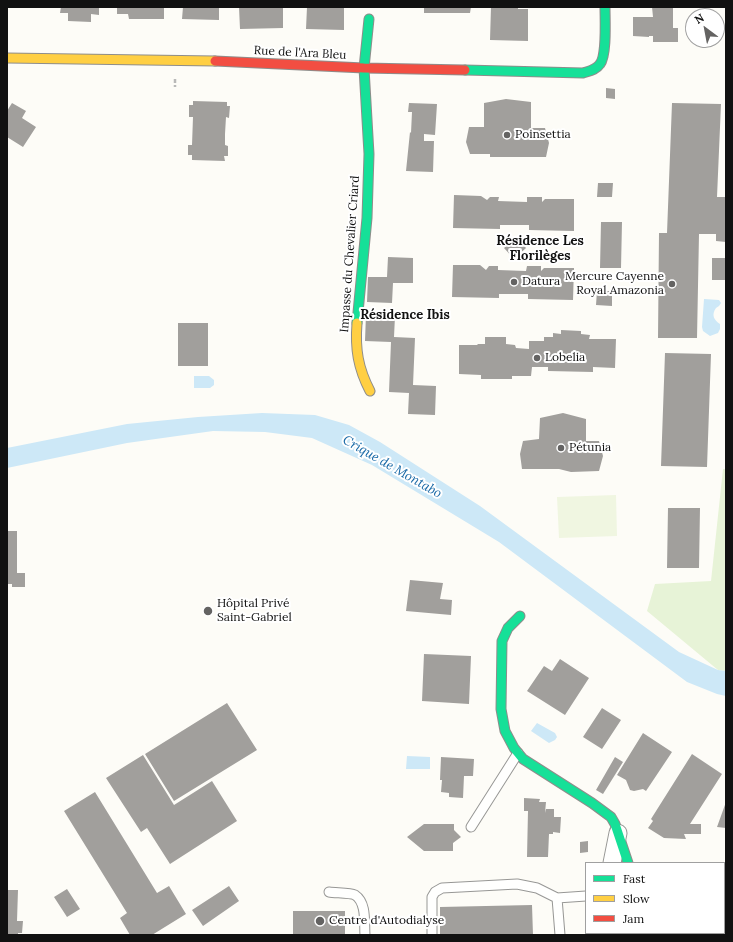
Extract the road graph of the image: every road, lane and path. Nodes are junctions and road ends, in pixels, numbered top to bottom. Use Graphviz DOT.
graph roads {
  1 [pos="605,7"];
  2 [pos="369,19"];
  3 [pos="7,58"];
  4 [pos="364,68"];
  5 [pos="370,391"];
  6 [pos="520,616"];
  7 [pos="518,753"];
  8 [pos="471,827"];
  9 [pos="618,832"];
  10 [pos="612,862"];
  11 [pos="628,862"];
  12 [pos="329,892"];
  13 [pos="585,896"];
  14 [pos="557,898"];
  15 [pos="365,935"];
  16 [pos="432,935"];
  17 [pos="560,935"];
  1 -- 4 [label="street, Rue de l'Ara Bleu"];
  2 -- 4 [label="street, Impasse du Chevalier Criard"];
  3 -- 4 [label="street, Rue de l'Ara Bleu"];
  4 -- 5 [label="street, Impasse du Chevalier Criard"];
  6 -- 7 [label="street"];
  7 -- 8 [label="lane"];
  7 -- 9 [label="street"];
  9 -- 10 [label="street"];
  9 -- 11 [label="street"];
  12 -- 15 [label="lane"];
  13 -- 14 [label="lane"];
  14 -- 16 [label="lane"];
  14 -- 17 [label="lane"];
}
